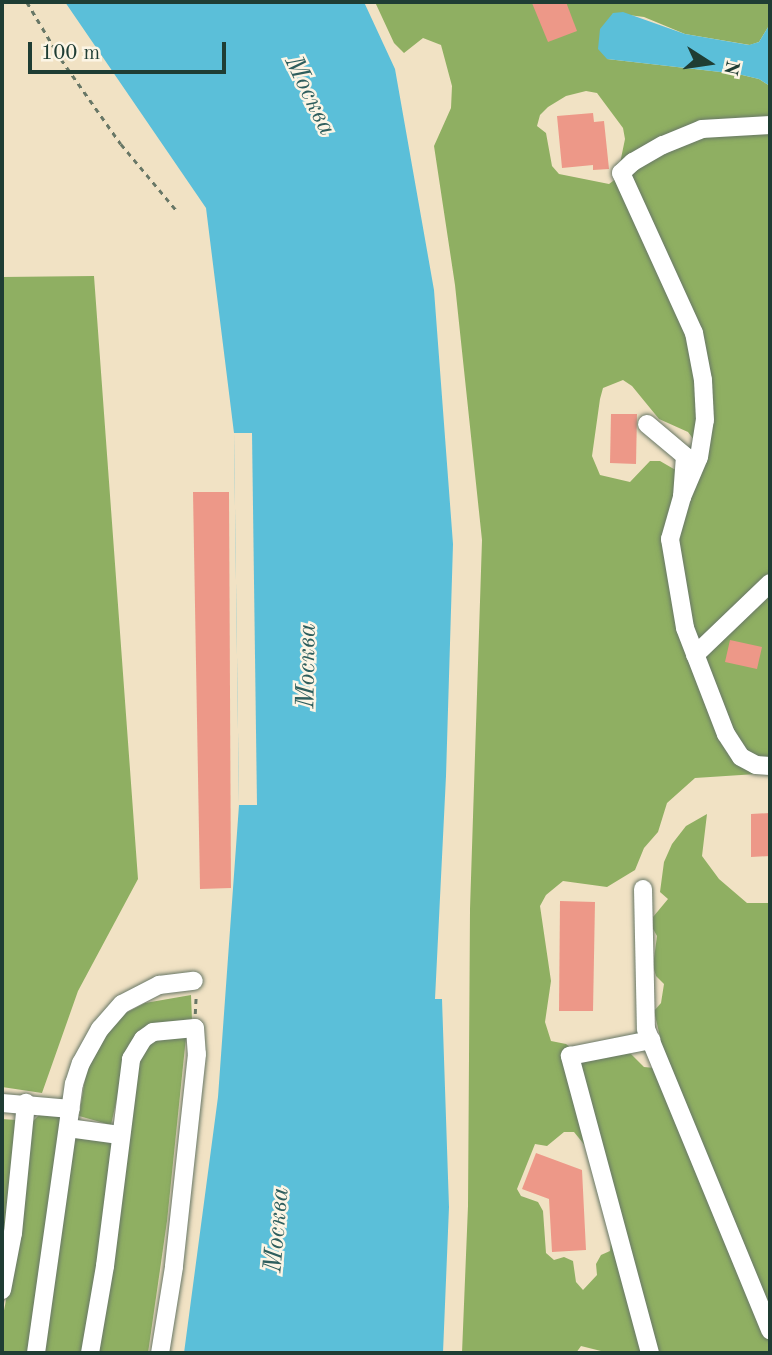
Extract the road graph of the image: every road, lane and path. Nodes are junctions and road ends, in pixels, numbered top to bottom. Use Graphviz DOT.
graph roads {
  1 [pos="27,2"];
  2 [pos="770,125"];
  3 [pos="177,211"];
  4 [pos="647,424"];
  5 [pos="682,497"];
  6 [pos="770,583"];
  7 [pos="695,655"];
  8 [pos="770,766"];
  9 [pos="643,889"];
  10 [pos="194,981"];
  11 [pos="195,1028"];
  12 [pos="651,1040"];
  13 [pos="2,1103"];
  14 [pos="26,1103"];
  15 [pos="71,1109"];
  16 [pos="68,1128"];
  17 [pos="120,1135"];
  18 [pos="2,1290"];
  19 [pos="770,1330"];
  20 [pos="36,1353"];
  21 [pos="90,1353"];
  22 [pos="160,1353"];
  23 [pos="650,1353"];
  1 -- 3 [label="path"];
  2 -- 5 [label="street"];
  4 -- 5 [label="street"];
  5 -- 7 [label="street"];
  6 -- 7 [label="street"];
  7 -- 8 [label="street"];
  9 -- 12 [label="street"];
  10 -- 11 [label="path"];
  10 -- 15 [label="street"];
  11 -- 17 [label="street"];
  11 -- 22 [label="street"];
  12 -- 19 [label="street"];
  12 -- 23 [label="street"];
  13 -- 14 [label="street"];
  14 -- 15 [label="street"];
  14 -- 18 [label="street"];
  15 -- 16 [label="street"];
  16 -- 17 [label="street"];
  16 -- 20 [label="street"];
  17 -- 21 [label="street"];
}
